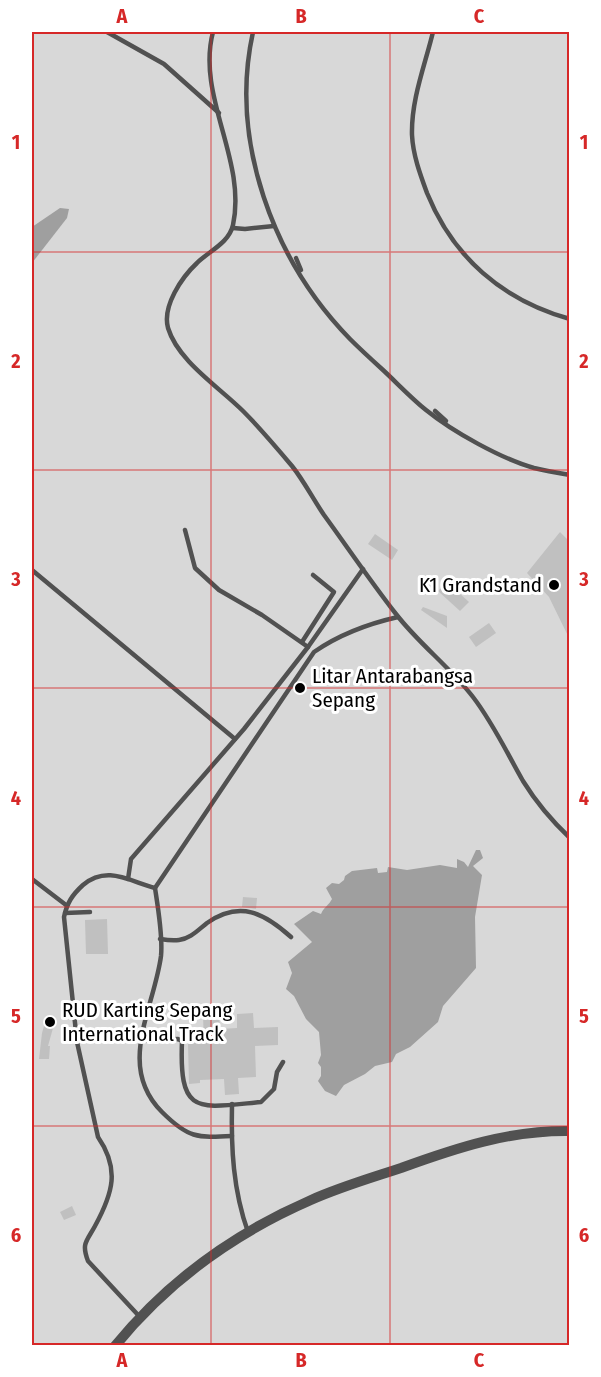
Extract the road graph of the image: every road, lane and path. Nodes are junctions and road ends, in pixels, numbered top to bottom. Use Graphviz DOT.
graph roads {
  1 [pos="106,32"];
  2 [pos="213,32"];
  3 [pos="253,32"];
  4 [pos="433,32"];
  5 [pos="219,113"];
  6 [pos="274,226"];
  7 [pos="232,228"];
  8 [pos="296,258"];
  9 [pos="304,278"];
  10 [pos="570,319"];
  11 [pos="435,411"];
  12 [pos="457,431"];
  13 [pos="570,475"];
  14 [pos="184,530"];
  15 [pos="363,569"];
  16 [pos="32,570"];
  17 [pos="313,575"];
  18 [pos="398,617"];
  19 [pos="302,642"];
  20 [pos="308,647"];
  21 [pos="314,652"];
  22 [pos="235,739"];
  23 [pos="570,838"];
  24 [pos="32,879"];
  25 [pos="128,879"];
  26 [pos="155,888"];
  27 [pos="66,905"];
  28 [pos="90,912"];
  29 [pos="65,913"];
  30 [pos="291,937"];
  31 [pos="160,939"];
  32 [pos="141,1041"];
  33 [pos="283,1062"];
  34 [pos="232,1104"];
  35 [pos="570,1131"];
  36 [pos="232,1136"];
  37 [pos="248,1232"];
  38 [pos="139,1316"];
  39 [pos="115,1346"];
  1 -- 5 [label="lane"];
  2 -- 5 [label="lane"];
  3 -- 6 [label="lane"];
  4 -- 10 [label="lane"];
  5 -- 7 [label="lane"];
  6 -- 7 [label="lane"];
  6 -- 9 [label="lane"];
  7 -- 15 [label="lane"];
  8 -- 9 [label="lane"];
  9 -- 12 [label="lane"];
  11 -- 12 [label="lane"];
  12 -- 13 [label="lane"];
  14 -- 19 [label="lane"];
  15 -- 18 [label="lane"];
  15 -- 20 [label="lane"];
  16 -- 22 [label="lane"];
  17 -- 19 [label="lane"];
  18 -- 21 [label="lane"];
  18 -- 23 [label="lane"];
  19 -- 20 [label="lane"];
  20 -- 21 [label="lane"];
  20 -- 22 [label="lane"];
  21 -- 26 [label="lane"];
  22 -- 25 [label="lane"];
  24 -- 27 [label="lane"];
  25 -- 26 [label="lane"];
  25 -- 27 [label="lane"];
  26 -- 31 [label="lane"];
  27 -- 29 [label="lane"];
  28 -- 29 [label="lane"];
  29 -- 38 [label="lane"];
  30 -- 31 [label="lane"];
  31 -- 32 [label="lane"];
  32 -- 34 [label="lane"];
  32 -- 36 [label="lane"];
  33 -- 34 [label="lane"];
  34 -- 36 [label="lane"];
  35 -- 37 [label="street"];
  36 -- 37 [label="lane"];
  37 -- 38 [label="street"];
  38 -- 39 [label="street"];
}
